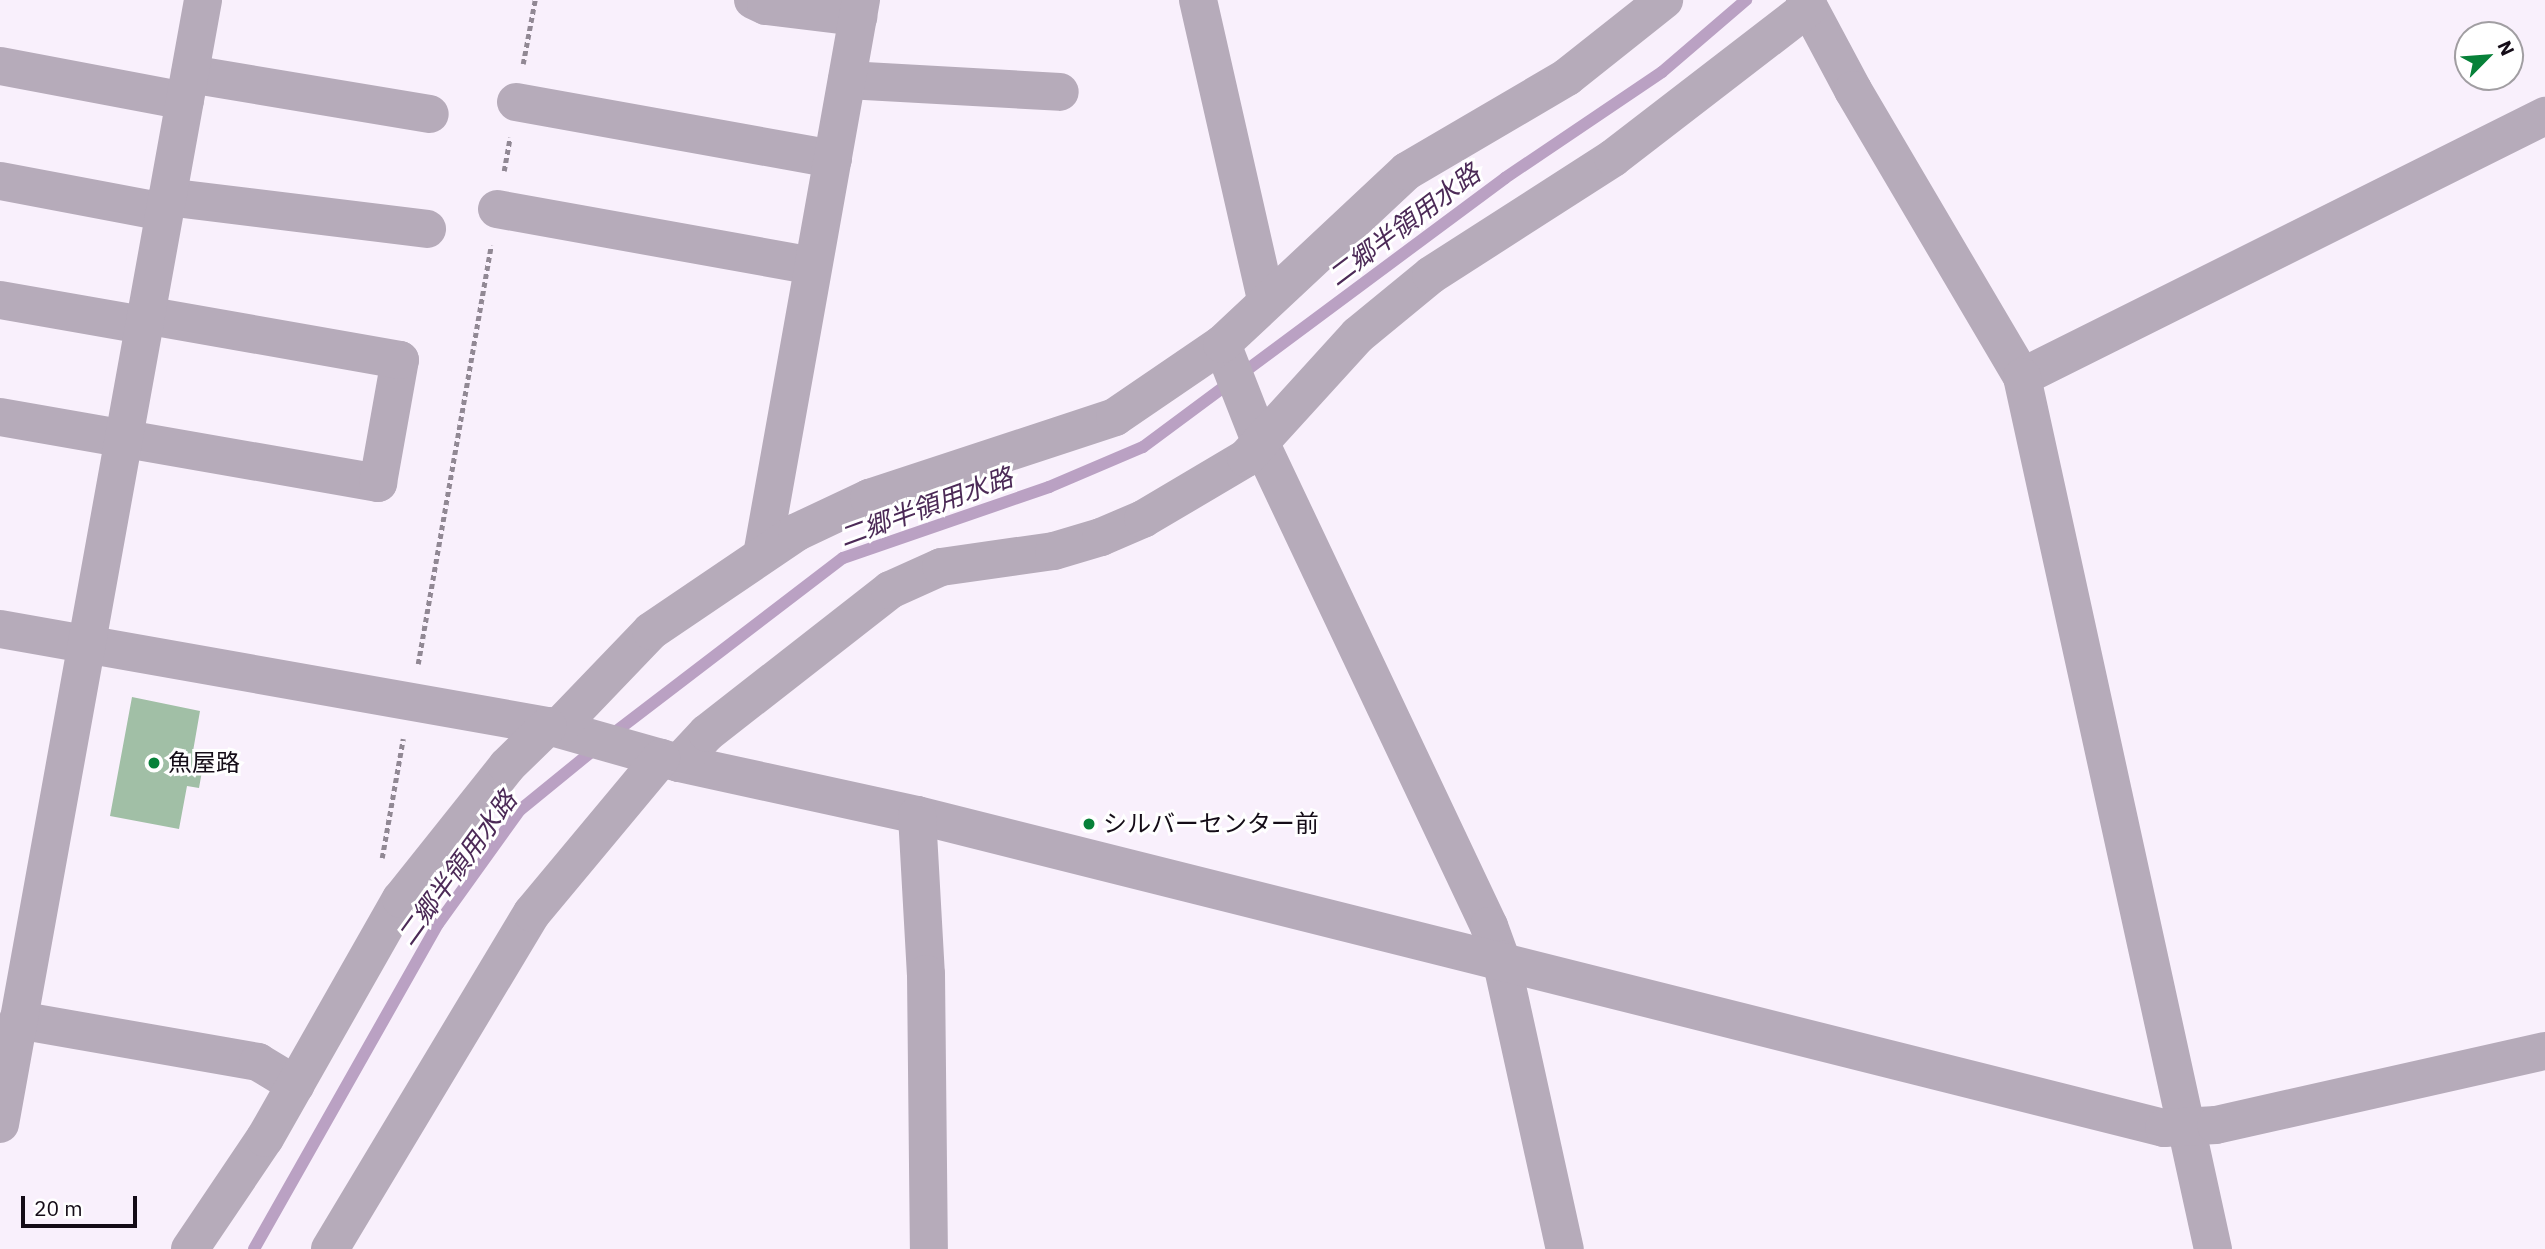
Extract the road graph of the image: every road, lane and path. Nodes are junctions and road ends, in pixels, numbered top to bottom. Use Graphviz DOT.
graph roads {
  1 [pos="203,0"];
  2 [pos="535,0"];
  3 [pos="753,0"];
  4 [pos="1198,0"];
  5 [pos="1656,2"];
  6 [pos="1807,3"];
  7 [pos="860,8"];
  8 [pos="0,66"];
  9 [pos="847,80"];
  10 [pos="187,88"];
  11 [pos="1060,92"];
  12 [pos="516,102"];
  13 [pos="430,114"];
  14 [pos="2545,116"];
  15 [pos="833,159"];
  16 [pos="0,181"];
  17 [pos="165,204"];
  18 [pos="497,209"];
  19 [pos="427,229"];
  20 [pos="813,266"];
  21 [pos="1266,299"];
  22 [pos="0,300"];
  23 [pos="144,320"];
  24 [pos="1222,344"];
  25 [pos="2022,377"];
  26 [pos="0,417"];
  27 [pos="125,440"];
  28 [pos="1262,446"];
  29 [pos="762,555"];
  30 [pos="0,629"];
  31 [pos="88,645"];
  32 [pos="417,668"];
  33 [pos="562,730"];
  34 [pos="404,732"];
  35 [pos="662,759"];
  36 [pos="917,815"];
  37 [pos="381,864"];
  38 [pos="15,952"];
  39 [pos="1501,959"];
  40 [pos="18,1020"];
  41 [pos="2545,1051"];
  42 [pos="296,1085"];
  43 [pos="0,1124"];
  44 [pos="2187,1128"];
  45 [pos="190,1249"];
  46 [pos="330,1249"];
  47 [pos="929,1249"];
  48 [pos="1565,1249"];
  49 [pos="2214,1249"];
  1 -- 10 [label="street"];
  2 -- 12 [label="path"];
  3 -- 7 [label="street"];
  4 -- 21 [label="street"];
  5 -- 21 [label="street"];
  6 -- 25 [label="street"];
  6 -- 28 [label="street"];
  7 -- 9 [label="street"];
  8 -- 10 [label="street"];
  9 -- 11 [label="street"];
  9 -- 15 [label="street"];
  10 -- 13 [label="street"];
  10 -- 17 [label="street"];
  12 -- 15 [label="street"];
  12 -- 18 [label="path"];
  14 -- 25 [label="street"];
  15 -- 20 [label="street"];
  16 -- 17 [label="street"];
  17 -- 19 [label="street"];
  17 -- 23 [label="street"];
  18 -- 20 [label="street"];
  18 -- 32 [label="path"];
  20 -- 29 [label="street"];
  21 -- 24 [label="street"];
  22 -- 23 [label="street"];
  23 -- 27 [label="street"];
  23 -- 27 [label="street"];
  24 -- 28 [label="street"];
  24 -- 29 [label="street"];
  25 -- 44 [label="street"];
  26 -- 27 [label="street"];
  27 -- 31 [label="street"];
  28 -- 35 [label="street"];
  28 -- 39 [label="street"];
  29 -- 33 [label="street"];
  30 -- 31 [label="street"];
  31 -- 33 [label="street"];
  31 -- 38 [label="street"];
  33 -- 35 [label="street"];
  33 -- 42 [label="street"];
  34 -- 37 [label="path"];
  35 -- 36 [label="street"];
  35 -- 46 [label="street"];
  36 -- 39 [label="street"];
  36 -- 47 [label="street"];
  38 -- 40 [label="street"];
  39 -- 44 [label="street"];
  39 -- 48 [label="street"];
  40 -- 42 [label="street"];
  40 -- 43 [label="street"];
  41 -- 44 [label="street"];
  42 -- 45 [label="street"];
  44 -- 49 [label="street"];
}
